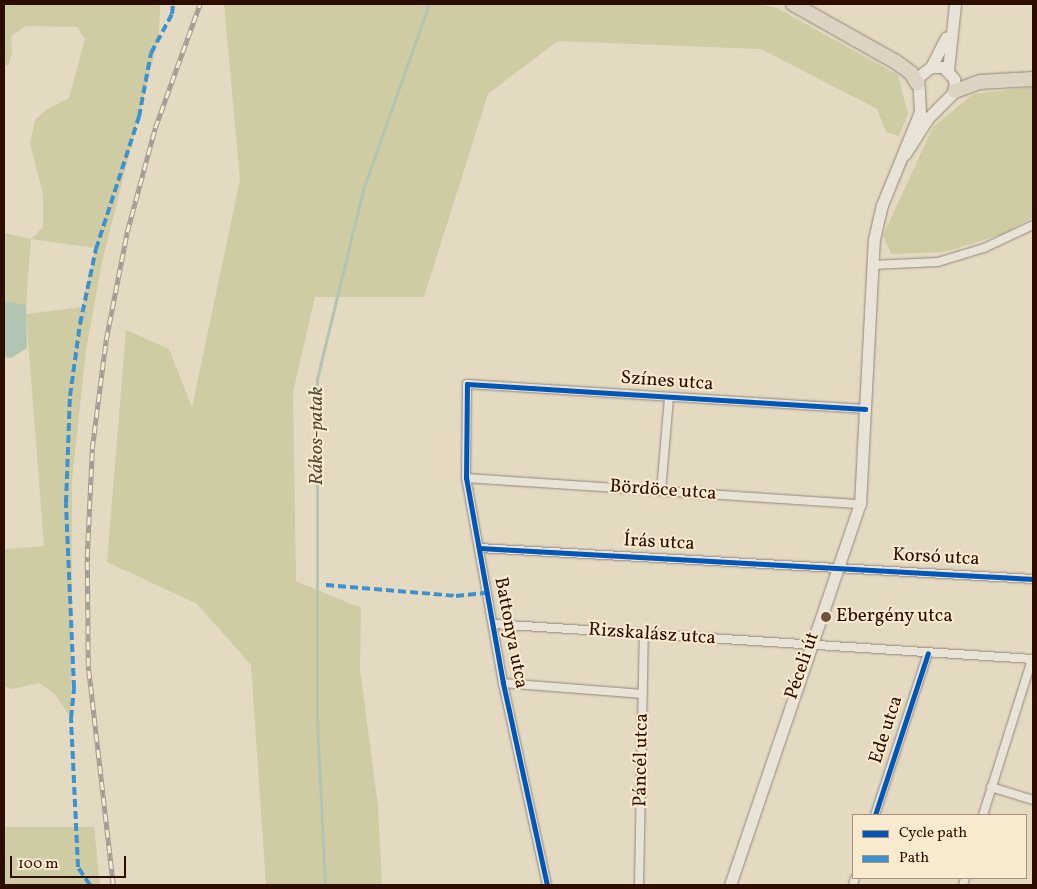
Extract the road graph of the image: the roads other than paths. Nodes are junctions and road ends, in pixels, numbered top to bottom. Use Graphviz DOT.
graph roads {
  1 [pos="793,4"];
  2 [pos="954,7"];
  3 [pos="931,67"];
  4 [pos="948,70"];
  5 [pos="1033,79"];
  6 [pos="917,82"];
  7 [pos="954,91"];
  8 [pos="920,98"];
  9 [pos="941,104"];
  10 [pos="906,154"];
  11 [pos="1033,225"];
  12 [pos="872,265"];
  13 [pos="467,384"];
  14 [pos="669,397"];
  15 [pos="865,409"];
  16 [pos="466,478"];
  17 [pos="661,491"];
  18 [pos="860,504"];
  19 [pos="479,548"];
  20 [pos="837,569"];
  21 [pos="1033,579"];
  22 [pos="493,624"];
  23 [pos="644,634"];
  24 [pos="810,645"];
  25 [pos="928,653"];
  26 [pos="1033,659"];
  27 [pos="503,683"];
  28 [pos="643,694"];
  29 [pos="991,787"];
  30 [pos="1033,800"];
  31 [pos="875,814"];
  32 [pos="983,814"];
  33 [pos="548,885"];
  34 [pos="639,885"];
  35 [pos="730,885"];
  1 -- 6 [label="highway"];
  2 -- 3 [label="main road"];
  2 -- 4 [label="main road"];
  3 -- 4 [label="main road"];
  3 -- 6 [label="main road"];
  4 -- 7 [label="main road"];
  5 -- 7 [label="highway"];
  6 -- 8 [label="main road"];
  7 -- 9 [label="main road"];
  8 -- 9 [label="main road"];
  8 -- 10 [label="main road"];
  9 -- 10 [label="main road"];
  10 -- 12 [label="main road, Péceli út"];
  11 -- 12 [label="street"];
  12 -- 15 [label="main road, Péceli út"];
  13 -- 14 [label="street, Színes utca"];
  13 -- 16 [label="street, Battonya utca"];
  14 -- 15 [label="street, Színes utca"];
  14 -- 17 [label="street"];
  15 -- 18 [label="main road, Péceli út"];
  16 -- 17 [label="street, Bördöce utca"];
  16 -- 19 [label="street, Battonya utca"];
  17 -- 18 [label="street, Bördöce utca"];
  18 -- 20 [label="main road, Péceli út"];
  19 -- 20 [label="street, Írás utca"];
  19 -- 22 [label="street, Battonya utca"];
  20 -- 21 [label="street, Korsó utca"];
  20 -- 24 [label="main road, Péceli út"];
  22 -- 23 [label="street, Rizskalász utca"];
  22 -- 27 [label="street, Battonya utca"];
  23 -- 24 [label="street, Rizskalász utca"];
  23 -- 28 [label="street, Páncél utca"];
  24 -- 25 [label="street"];
  24 -- 35 [label="main road, Péceli út"];
  25 -- 26 [label="street"];
  25 -- 31 [label="street, Ede utca"];
  26 -- 29 [label="street"];
  27 -- 28 [label="street"];
  27 -- 33 [label="street, Battonya utca"];
  28 -- 34 [label="street, Páncél utca"];
  29 -- 30 [label="street"];
  29 -- 32 [label="street"];
}
